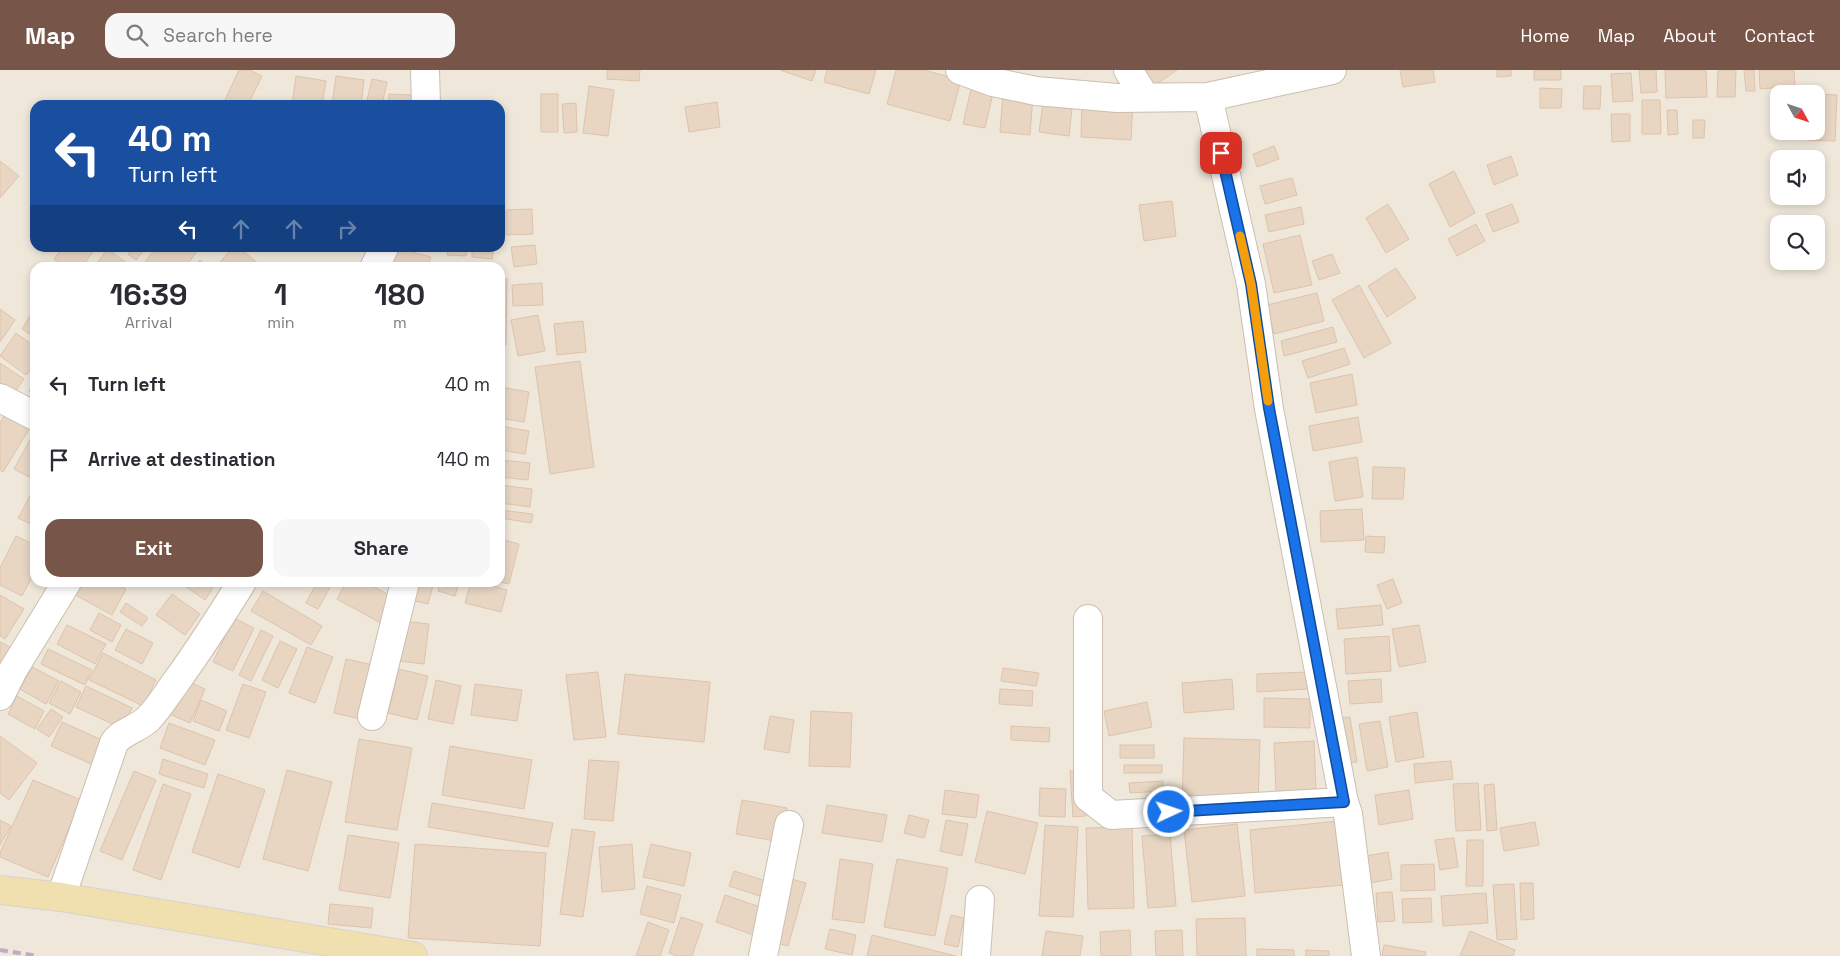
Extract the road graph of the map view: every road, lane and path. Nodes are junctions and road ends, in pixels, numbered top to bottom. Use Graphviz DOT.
graph roads {
  1 [pos="425,70"];
  2 [pos="960,70"];
  3 [pos="1128,70"];
  4 [pos="1332,70"];
  5 [pos="1298,74"];
  6 [pos="1208,97"];
  7 [pos="1145,98"];
  8 [pos="426,100"];
  9 [pos="0,398"];
  10 [pos="30,413"];
  11 [pos="64,587"];
  12 [pos="239,587"];
  13 [pos="404,587"];
  14 [pos="1088,619"];
  15 [pos="0,696"];
  16 [pos="372,716"];
  17 [pos="1344,802"];
  18 [pos="789,825"];
  19 [pos="0,890"];
  20 [pos="61,897"];
  21 [pos="980,900"];
  22 [pos="413,956"];
  23 [pos="763,956"];
  24 [pos="976,956"];
  25 [pos="1366,956"];
  1 -- 8 [label="street"];
  2 -- 7 [label="street"];
  3 -- 7 [label="street"];
  4 -- 5 [label="street"];
  5 -- 6 [label="street"];
  6 -- 7 [label="street"];
  6 -- 17 [label="street"];
  9 -- 10 [label="street"];
  11 -- 15 [label="street"];
  12 -- 20 [label="street"];
  13 -- 16 [label="street"];
  14 -- 17 [label="street"];
  17 -- 25 [label="street"];
  18 -- 23 [label="street"];
  19 -- 20 [label="main road"];
  20 -- 22 [label="main road"];
  21 -- 24 [label="street"];
}
